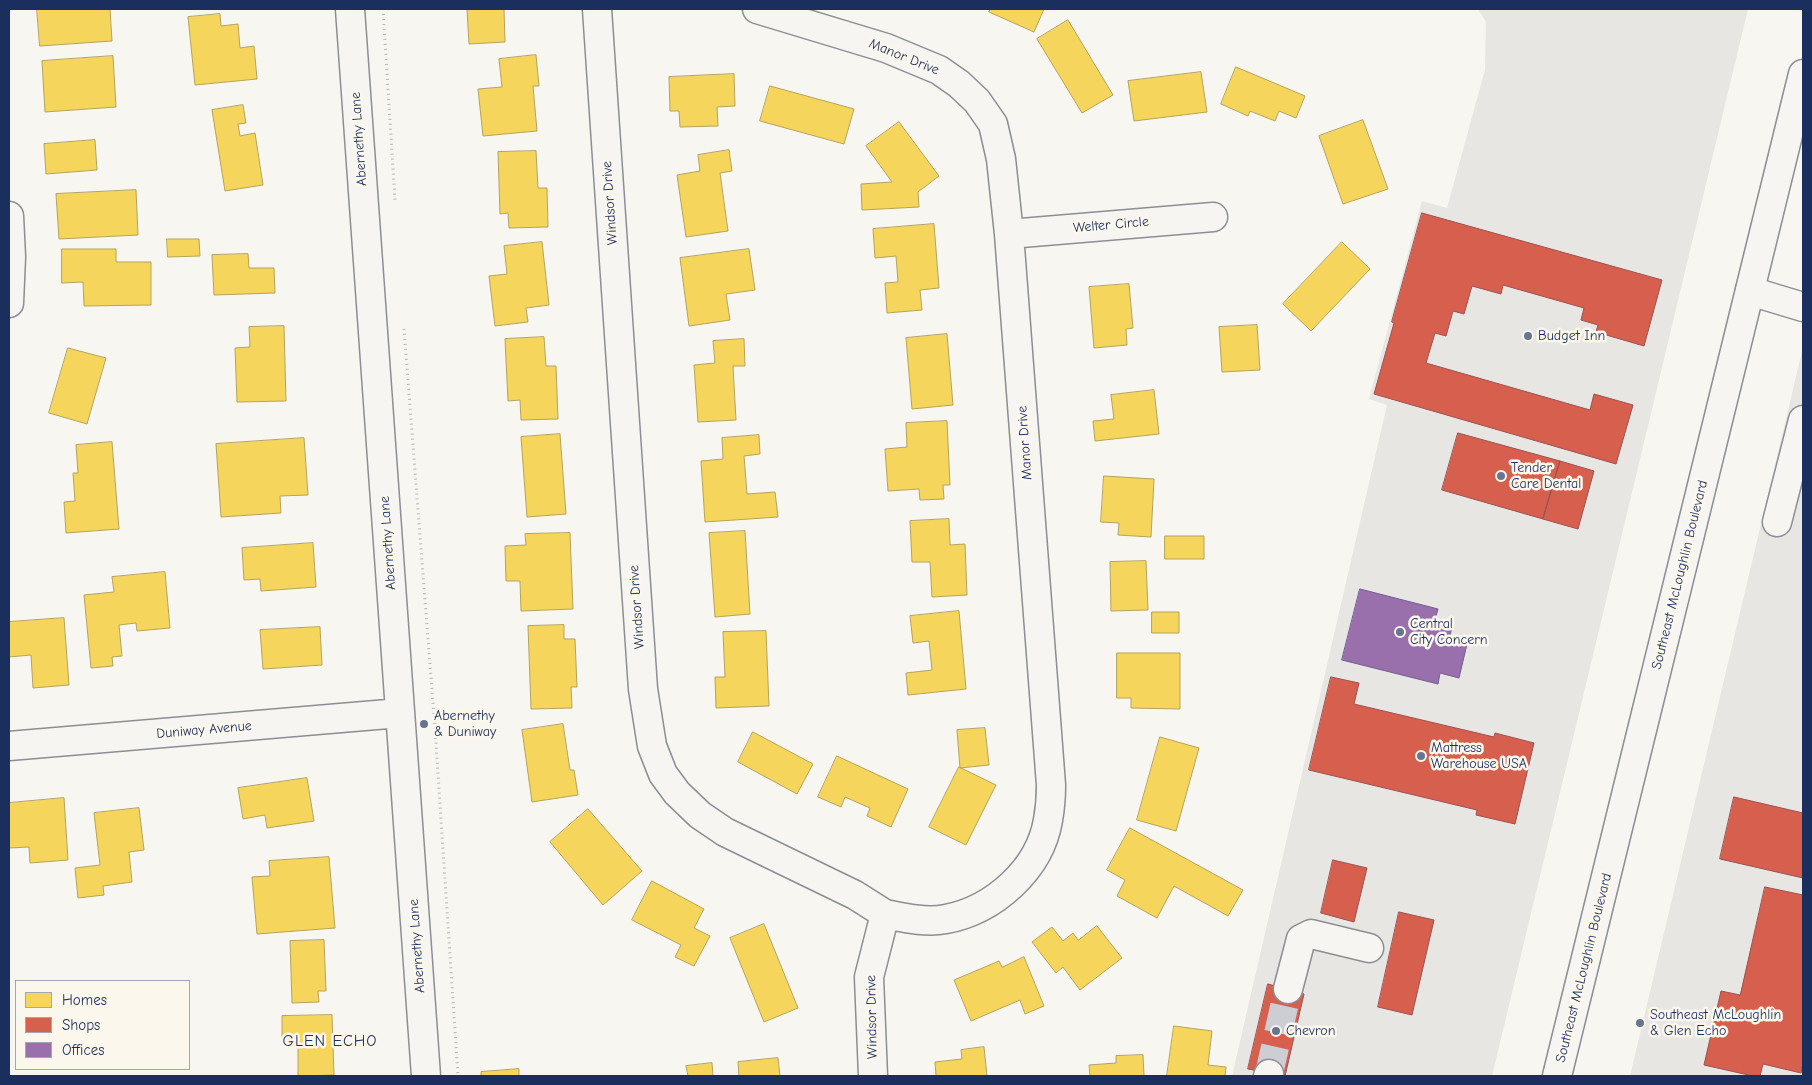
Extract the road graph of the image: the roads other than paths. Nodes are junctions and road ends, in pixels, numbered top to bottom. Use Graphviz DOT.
graph roads {
  1 [pos="350,9"];
  2 [pos="597,9"];
  3 [pos="757,9"];
  4 [pos="1803,74"];
  5 [pos="9,216"];
  6 [pos="1213,217"];
  7 [pos="1009,234"];
  8 [pos="1750,291"];
  9 [pos="9,303"];
  10 [pos="1803,307"];
  11 [pos="1803,420"];
  12 [pos="1777,522"];
  13 [pos="400,713"];
  14 [pos="9,746"];
  15 [pos="885,914"];
  16 [pos="1369,948"];
  17 [pos="1288,989"];
  18 [pos="426,1076"];
  19 [pos="873,1076"];
  20 [pos="1557,1076"];
  1 -- 13 [label="street, Abernethy Lane"];
  2 -- 15 [label="street, Windsor Drive"];
  3 -- 7 [label="street, Manor Drive"];
  4 -- 8 [label="street, Southeast McLoughlin Boulevard"];
  5 -- 9 [label="street"];
  6 -- 7 [label="street, Welter Circle"];
  7 -- 15 [label="street, Manor Drive"];
  8 -- 10 [label="street"];
  8 -- 20 [label="street, Southeast McLoughlin Boulevard"];
  11 -- 12 [label="street"];
  13 -- 14 [label="street, Duniway Avenue"];
  13 -- 18 [label="street, Abernethy Lane"];
  15 -- 19 [label="street, Windsor Drive"];
  16 -- 17 [label="street"];
}
